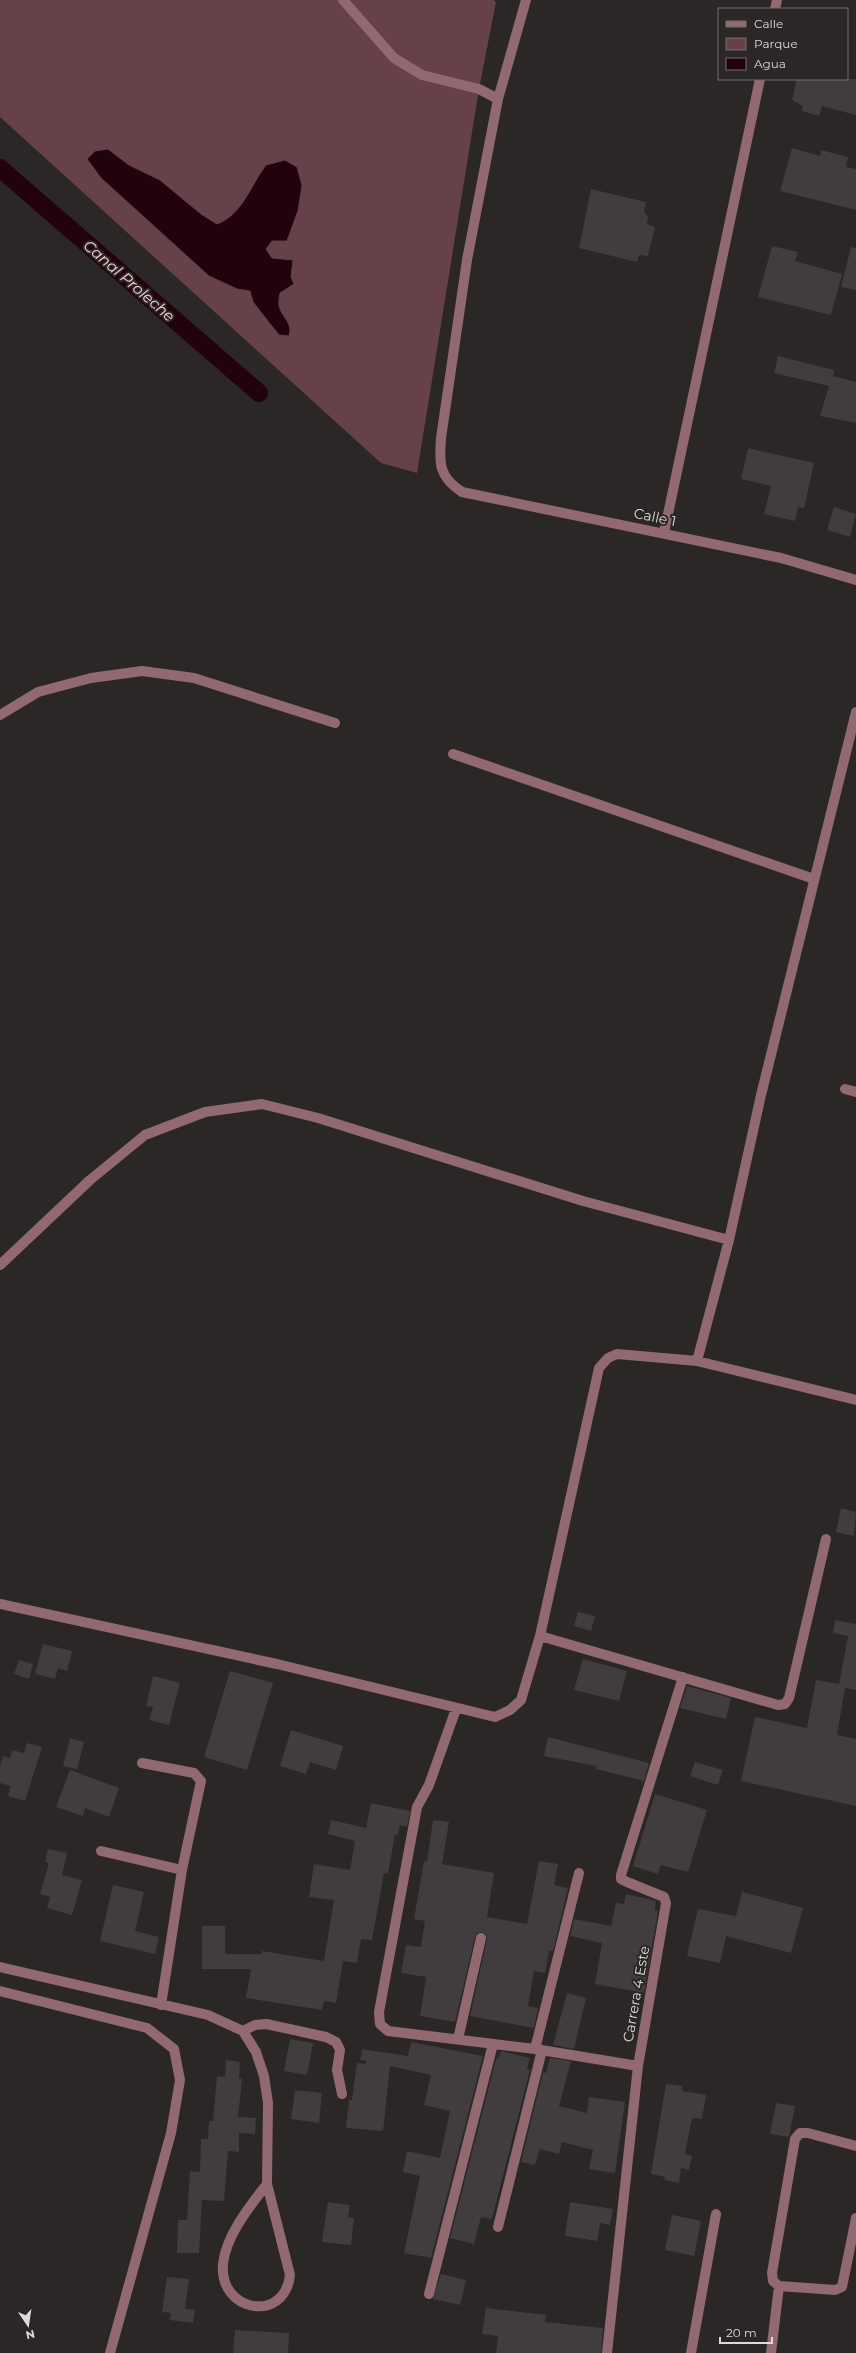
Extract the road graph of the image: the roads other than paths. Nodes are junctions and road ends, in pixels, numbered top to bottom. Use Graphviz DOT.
graph roads {
  1 [pos="343,0"];
  2 [pos="526,0"];
  3 [pos="760,80"];
  4 [pos="498,99"];
  5 [pos="664,533"];
  6 [pos="856,580"];
  7 [pos="856,712"];
  8 [pos="0,715"];
  9 [pos="335,723"];
  10 [pos="453,754"];
  11 [pos="814,879"];
  12 [pos="845,1089"];
  13 [pos="856,1092"];
  14 [pos="728,1240"];
  15 [pos="0,1265"];
  16 [pos="697,1361"];
  17 [pos="856,1400"];
  18 [pos="826,1539"];
  19 [pos="0,1604"];
  20 [pos="540,1636"];
  21 [pos="684,1678"];
  22 [pos="456,1710"];
  23 [pos="142,1763"];
  24 [pos="101,1851"];
  25 [pos="182,1870"];
  26 [pos="579,1873"];
  27 [pos="481,1938"];
  28 [pos="0,1967"];
  29 [pos="0,1991"];
  30 [pos="161,2005"];
  31 [pos="243,2030"];
  32 [pos="458,2039"];
  33 [pos="493,2044"];
  34 [pos="539,2050"];
  35 [pos="638,2066"];
  36 [pos="342,2094"];
  37 [pos="856,2146"];
  38 [pos="267,2184"];
  39 [pos="716,2214"];
  40 [pos="856,2218"];
  41 [pos="498,2227"];
  42 [pos="779,2286"];
  43 [pos="429,2294"];
  44 [pos="110,2353"];
  45 [pos="608,2353"];
  46 [pos="691,2353"];
  47 [pos="771,2353"];
  1 -- 4 [label="street"];
  2 -- 4 [label="street"];
  3 -- 5 [label="street"];
  4 -- 5 [label="street, Calle 1"];
  5 -- 6 [label="street, Calle 1"];
  7 -- 11 [label="street"];
  8 -- 9 [label="street"];
  10 -- 11 [label="street"];
  11 -- 14 [label="street"];
  12 -- 13 [label="street"];
  14 -- 15 [label="street"];
  14 -- 16 [label="street"];
  16 -- 17 [label="street"];
  16 -- 20 [label="street"];
  18 -- 21 [label="street"];
  19 -- 22 [label="street"];
  20 -- 21 [label="street"];
  20 -- 22 [label="street"];
  21 -- 35 [label="street, Carrera 4 Este"];
  22 -- 32 [label="street"];
  23 -- 25 [label="street"];
  24 -- 25 [label="street"];
  25 -- 30 [label="street"];
  26 -- 34 [label="street"];
  27 -- 32 [label="street"];
  28 -- 30 [label="street"];
  29 -- 44 [label="street"];
  30 -- 31 [label="street"];
  31 -- 36 [label="street"];
  31 -- 38 [label="street"];
  32 -- 33 [label="street"];
  33 -- 34 [label="street"];
  33 -- 43 [label="street"];
  34 -- 35 [label="street"];
  34 -- 41 [label="street"];
  35 -- 45 [label="street, Carrera 4 Este"];
  37 -- 42 [label="street"];
  38 -- 38 [label="street"];
  39 -- 46 [label="street"];
  40 -- 42 [label="street"];
  42 -- 47 [label="street"];
}
